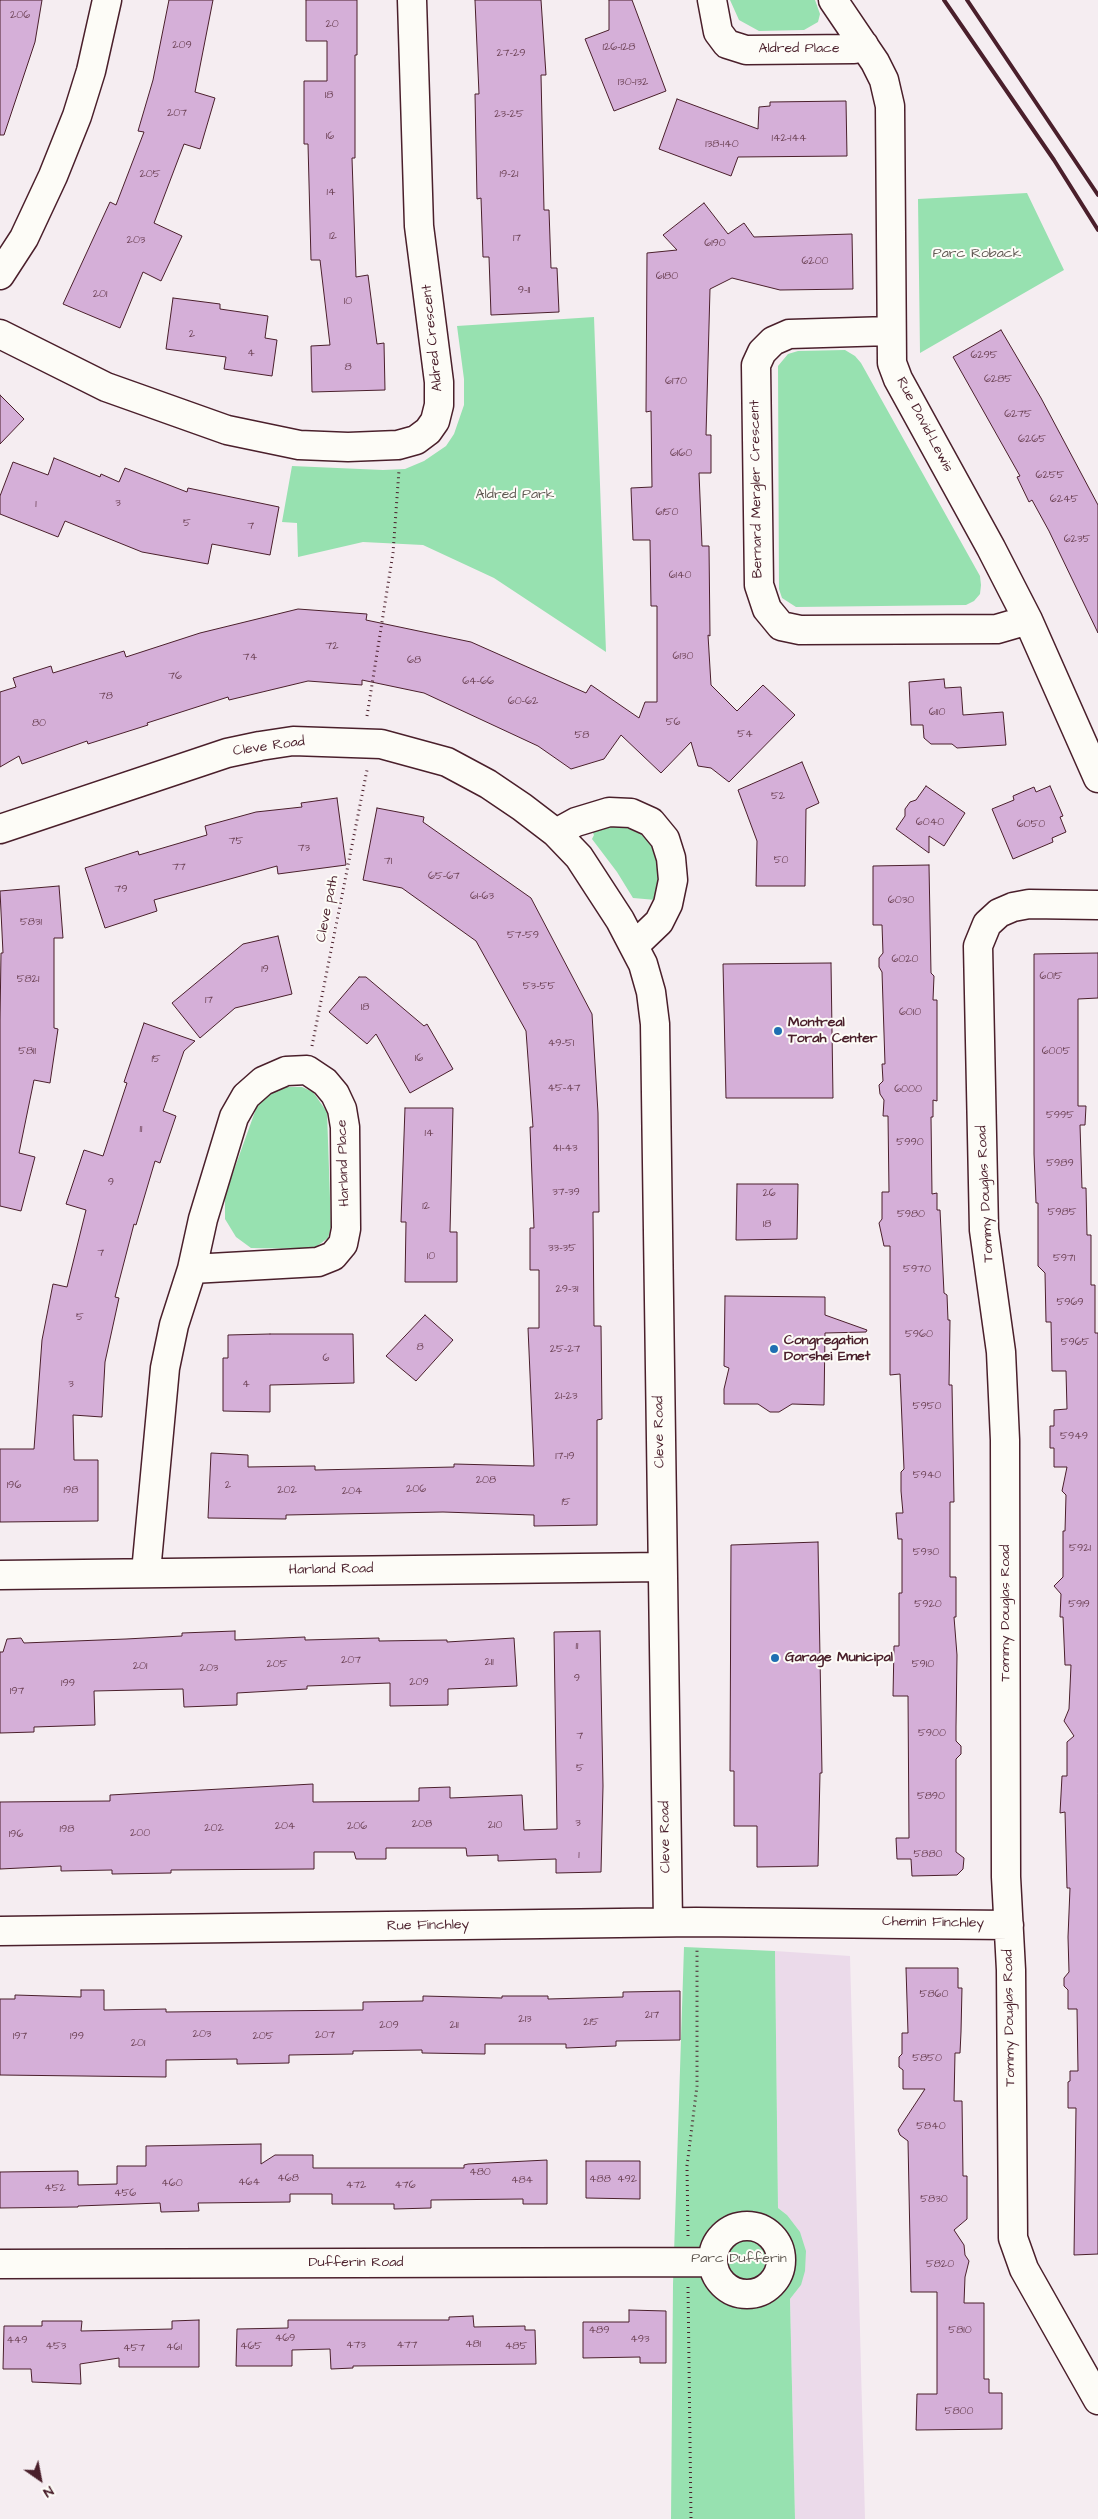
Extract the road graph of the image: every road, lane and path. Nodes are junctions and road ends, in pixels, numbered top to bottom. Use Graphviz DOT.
graph roads {
  1 [pos="107,0"];
  2 [pos="412,0"];
  3 [pos="712,0"];
  4 [pos="833,0"];
  5 [pos="864,45"];
  6 [pos="0,275"];
  7 [pos="890,331"];
  8 [pos="0,334"];
  9 [pos="399,466"];
  10 [pos="1028,620"];
  11 [pos="366,724"];
  12 [pos="368,765"];
  13 [pos="1098,778"];
  14 [pos="0,829"];
  15 [pos="556,833"];
  16 [pos="1098,905"];
  17 [pos="635,945"];
  18 [pos="312,1047"];
  19 [pos="192,1269"];
  20 [pos="662,1567"];
  21 [pos="146,1572"];
  22 [pos="0,1575"];
  23 [pos="668,1922"];
  24 [pos="856,1922"];
  25 [pos="1009,1925"];
  26 [pos="0,1931"];
  27 [pos="697,1945"];
  28 [pos="688,2239"];
  29 [pos="712,2262"];
  30 [pos="0,2264"];
  31 [pos="688,2280"];
  32 [pos="1098,2400"];
  33 [pos="691,2519"];
  1 -- 6 [label="street"];
  2 -- 8 [label="street, Aldred Crescent"];
  3 -- 5 [label="street, Aldred Place"];
  4 -- 5 [label="street, Aldred Place"];
  5 -- 7 [label="street, Rue David-Lewis"];
  7 -- 10 [label="street, Rue David-Lewis"];
  7 -- 10 [label="street, Bernard Mergler Crescent"];
  9 -- 11 [label="path"];
  10 -- 13 [label="street, Rue David-Lewis"];
  12 -- 18 [label="path, Cleve path"];
  14 -- 15 [label="street, Cleve Road"];
  15 -- 17 [label="street, Cleve Road"];
  15 -- 17 [label="street"];
  16 -- 25 [label="street, Tommy Douglas Road"];
  17 -- 20 [label="street, Cleve Road"];
  19 -- 19 [label="street, Harland Place"];
  19 -- 21 [label="street, Harland Place"];
  20 -- 21 [label="street, Harland Road"];
  20 -- 23 [label="street, Cleve Road"];
  21 -- 22 [label="street, Harland Road"];
  23 -- 24 [label="street, Rue Finchley"];
  23 -- 26 [label="street, Rue Finchley"];
  24 -- 25 [label="street, Chemin Finchley"];
  25 -- 32 [label="street, Tommy Douglas Road"];
  27 -- 28 [label="path"];
  29 -- 30 [label="street, Dufferin Road"];
  31 -- 33 [label="path"];
}
